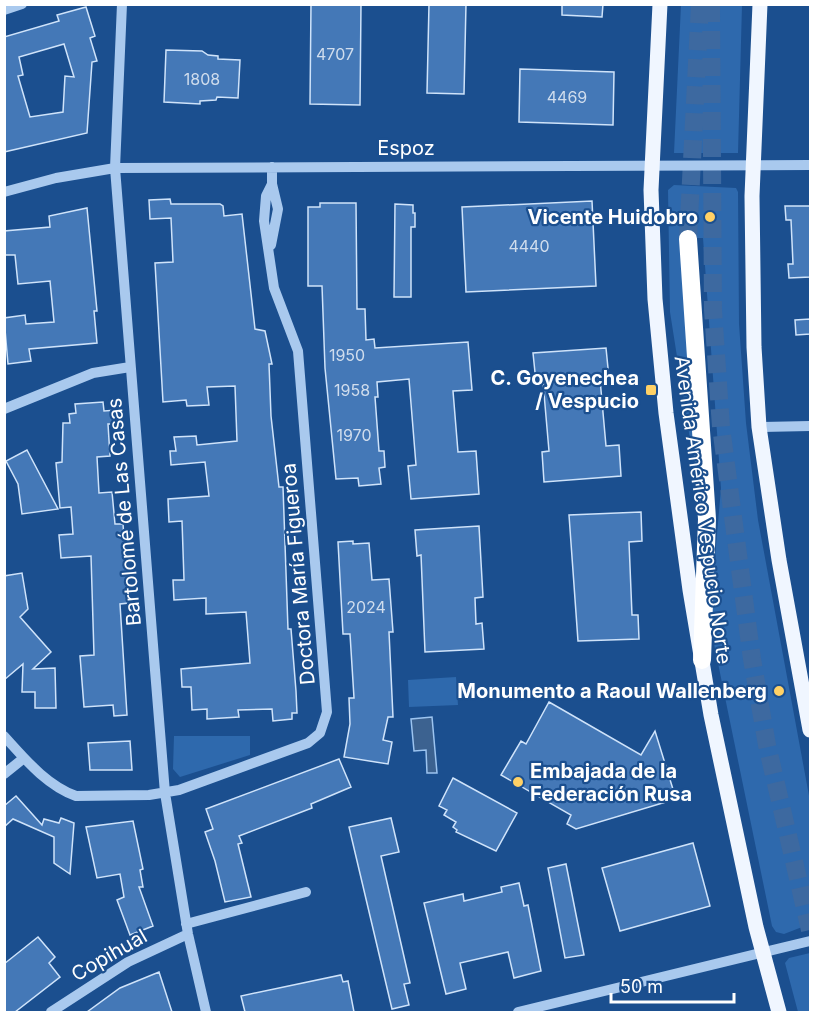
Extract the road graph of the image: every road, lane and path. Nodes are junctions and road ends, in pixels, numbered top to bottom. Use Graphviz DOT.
graph roads {
  1 [pos="22,4"];
  2 [pos="122,4"];
  3 [pos="660,4"];
  4 [pos="760,4"];
  5 [pos="4,10"];
  6 [pos="753,165"];
  7 [pos="810,165"];
  8 [pos="652,166"];
  9 [pos="272,167"];
  10 [pos="115,168"];
  11 [pos="4,192"];
  12 [pos="688,240"];
  13 [pos="130,367"];
  14 [pos="4,409"];
  15 [pos="810,426"];
  16 [pos="759,427"];
  17 [pos="702,660"];
  18 [pos="810,730"];
  19 [pos="4,736"];
  20 [pos="24,758"];
  21 [pos="4,774"];
  22 [pos="165,793"];
  23 [pos="306,892"];
  24 [pos="187,929"];
  25 [pos="810,941"];
  26 [pos="762,954"];
  27 [pos="51,1012"];
  28 [pos="206,1012"];
  29 [pos="518,1012"];
  30 [pos="779,1012"];
  1 -- 5 [label="street"];
  2 -- 10 [label="street, Bartolomé de Las Casas"];
  3 -- 8 [label="main road, Avenida Américo Vespucio Norte"];
  4 -- 6 [label="main road"];
  6 -- 7 [label="street, Espoz"];
  6 -- 8 [label="street, Espoz"];
  6 -- 16 [label="main road"];
  8 -- 9 [label="street, Espoz"];
  8 -- 17 [label="main road, Avenida Américo Vespucio Norte"];
  9 -- 10 [label="street, Espoz"];
  9 -- 22 [label="street, Doctora María Figueroa"];
  10 -- 11 [label="street, Espoz"];
  10 -- 13 [label="street, Bartolomé de Las Casas"];
  12 -- 17 [label="highway"];
  13 -- 14 [label="street"];
  13 -- 22 [label="street, Bartolomé de Las Casas"];
  15 -- 16 [label="street"];
  16 -- 18 [label="main road"];
  17 -- 26 [label="main road, Avenida Américo Vespucio Norte"];
  19 -- 20 [label="street, Doctora María Figueroa"];
  20 -- 21 [label="street"];
  20 -- 22 [label="street, Doctora María Figueroa"];
  22 -- 24 [label="street, Bartolomé de Las Casas"];
  23 -- 24 [label="street, Copihual"];
  24 -- 27 [label="street, Copihual"];
  24 -- 28 [label="street, Bartolomé de Las Casas"];
  25 -- 26 [label="street"];
  26 -- 29 [label="street"];
  26 -- 30 [label="main road, Avenida Américo Vespucio Norte"];
}
